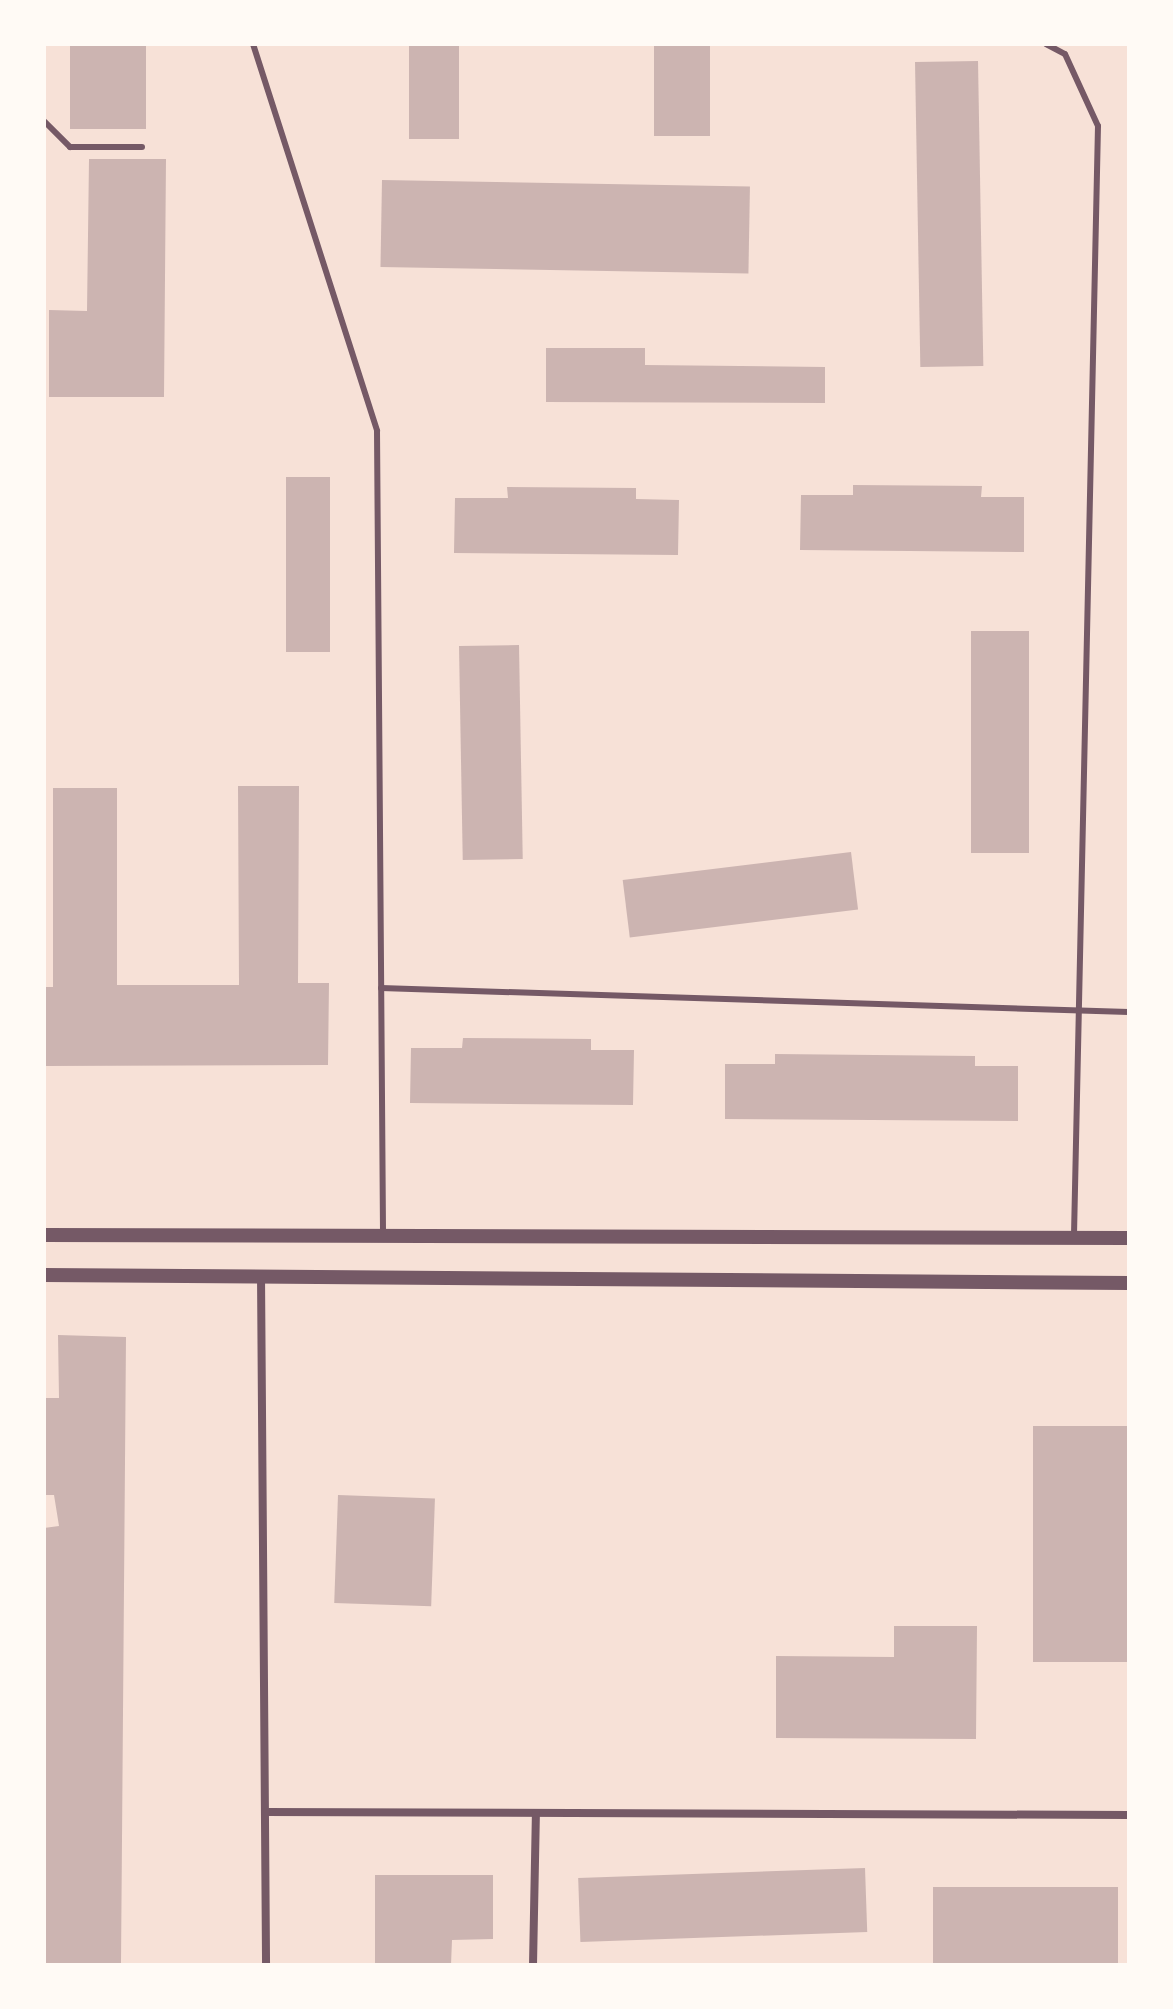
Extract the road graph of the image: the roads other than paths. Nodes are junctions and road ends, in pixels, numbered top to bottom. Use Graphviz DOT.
graph roads {
  1 [pos="253,44"];
  2 [pos="1046,44"];
  3 [pos="44,121"];
  4 [pos="142,147"];
  5 [pos="381,988"];
  6 [pos="1079,1012"];
  7 [pos="1129,1012"];
  8 [pos="44,1235"];
  9 [pos="383,1235"];
  10 [pos="1074,1237"];
  11 [pos="1129,1238"];
  12 [pos="44,1275"];
  13 [pos="261,1275"];
  14 [pos="1129,1283"];
  15 [pos="265,1812"];
  16 [pos="536,1813"];
  17 [pos="1129,1815"];
  18 [pos="266,1965"];
  19 [pos="533,1965"];
  1 -- 5 [label="lane"];
  2 -- 6 [label="lane"];
  3 -- 4 [label="lane"];
  5 -- 6 [label="lane"];
  5 -- 9 [label="lane"];
  6 -- 7 [label="lane"];
  6 -- 10 [label="lane"];
  8 -- 9 [label="street"];
  9 -- 10 [label="street"];
  10 -- 11 [label="street"];
  12 -- 13 [label="street"];
  13 -- 14 [label="street"];
  13 -- 15 [label="street"];
  15 -- 16 [label="street"];
  15 -- 18 [label="street"];
  16 -- 17 [label="street"];
  16 -- 19 [label="street"];
}
